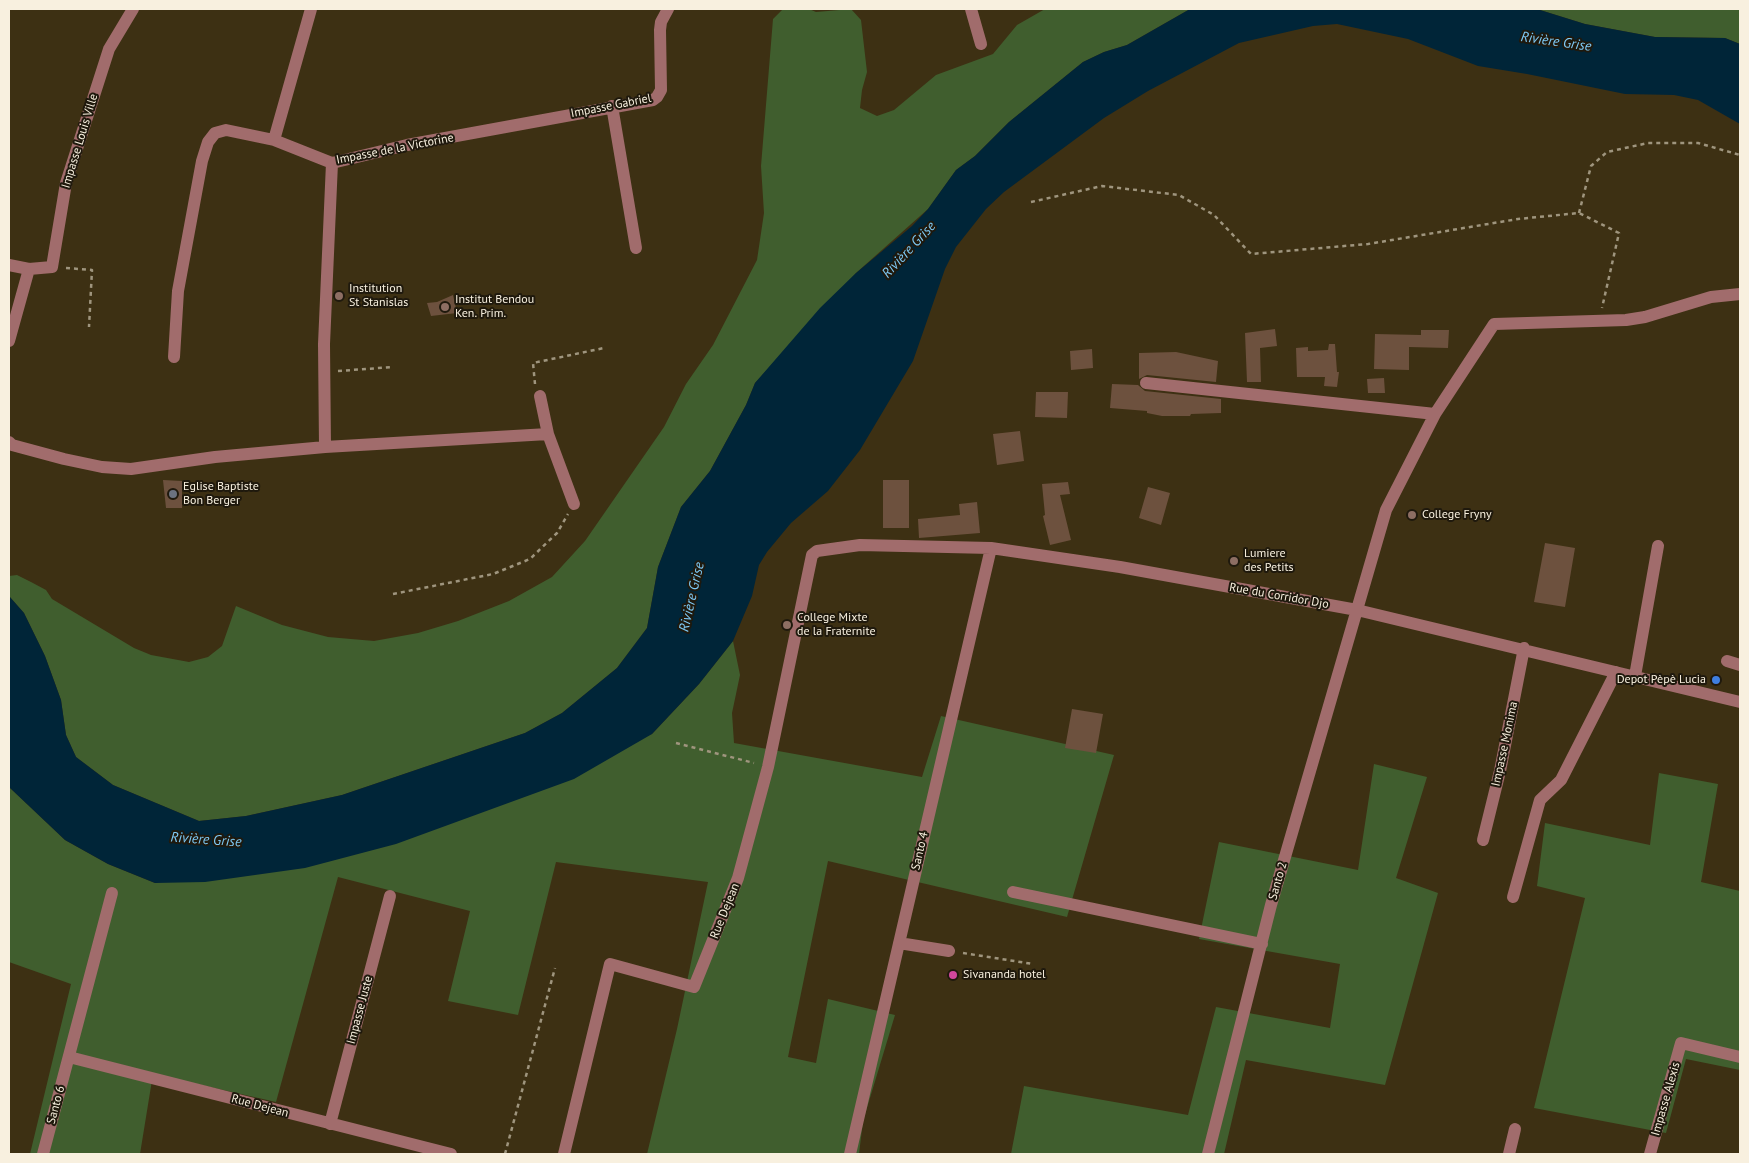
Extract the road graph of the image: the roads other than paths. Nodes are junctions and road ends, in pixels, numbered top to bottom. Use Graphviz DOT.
graph roads {
  1 [pos="133,9"];
  2 [pos="311,9"];
  3 [pos="668,9"];
  4 [pos="972,9"];
  5 [pos="981,44"];
  6 [pos="612,106"];
  7 [pos="505,128"];
  8 [pos="274,140"];
  9 [pos="332,163"];
  10 [pos="636,248"];
  11 [pos="9,265"];
  12 [pos="29,268"];
  13 [pos="1740,294"];
  14 [pos="9,341"];
  15 [pos="174,357"];
  16 [pos="1146,383"];
  17 [pos="540,396"];
  18 [pos="1435,414"];
  19 [pos="548,434"];
  20 [pos="9,442"];
  21 [pos="325,447"];
  22 [pos="574,504"];
  23 [pos="1658,546"];
  24 [pos="991,548"];
  25 [pos="812,555"];
  26 [pos="1357,610"];
  27 [pos="1524,648"];
  28 [pos="1727,661"];
  29 [pos="1740,665"];
  30 [pos="1616,672"];
  31 [pos="1636,676"];
  32 [pos="1740,702"];
  33 [pos="1483,840"];
  34 [pos="1013,892"];
  35 [pos="112,893"];
  36 [pos="390,896"];
  37 [pos="1513,897"];
  38 [pos="899,943"];
  39 [pos="1262,944"];
  40 [pos="949,951"];
  41 [pos="69,1056"];
  42 [pos="1740,1058"];
  43 [pos="330,1124"];
  44 [pos="1515,1129"];
  45 [pos="43,1154"];
  46 [pos="451,1154"];
  47 [pos="564,1154"];
  48 [pos="850,1154"];
  49 [pos="1208,1154"];
  50 [pos="1509,1154"];
  51 [pos="1650,1154"];
  1 -- 12 [label="street, Impasse Louis Ville"];
  2 -- 8 [label="street"];
  3 -- 6 [label="street, Impasse Gabriel"];
  4 -- 5 [label="street"];
  6 -- 7 [label="street, Impasse Gabriel"];
  6 -- 10 [label="street"];
  7 -- 9 [label="street, Impasse de la Victorine"];
  8 -- 9 [label="street, Impasse de la Victorine"];
  8 -- 15 [label="street, Impasse de la Victorine"];
  9 -- 21 [label="street"];
  11 -- 12 [label="street"];
  12 -- 14 [label="street"];
  13 -- 18 [label="street, Santo 2"];
  16 -- 18 [label="street"];
  17 -- 19 [label="street"];
  18 -- 26 [label="street, Santo 2"];
  19 -- 21 [label="street"];
  19 -- 22 [label="street"];
  20 -- 21 [label="street"];
  23 -- 31 [label="street"];
  24 -- 25 [label="street, Rue du Corridor Djo"];
  24 -- 26 [label="street, Rue du Corridor Djo"];
  24 -- 38 [label="street, Santo 4"];
  25 -- 47 [label="street, Rue Dejean"];
  26 -- 27 [label="street, Rue du Corridor Djo"];
  26 -- 39 [label="street, Santo 2"];
  27 -- 30 [label="street, Rue du Corridor Djo"];
  27 -- 33 [label="street, Impasse Monima"];
  28 -- 29 [label="street"];
  30 -- 31 [label="street, Rue du Corridor Djo"];
  30 -- 37 [label="street"];
  31 -- 32 [label="street, Rue du Corridor Djo"];
  34 -- 39 [label="street"];
  35 -- 41 [label="street, Santo 6"];
  36 -- 43 [label="street, Impasse Juste"];
  38 -- 40 [label="street"];
  38 -- 48 [label="street, Santo 4"];
  39 -- 49 [label="street, Santo 2"];
  41 -- 43 [label="street, Rue Dejean"];
  41 -- 45 [label="street, Santo 6"];
  42 -- 51 [label="street, Impasse Alexis"];
  43 -- 46 [label="street, Rue Dejean"];
  44 -- 50 [label="street"];
}
